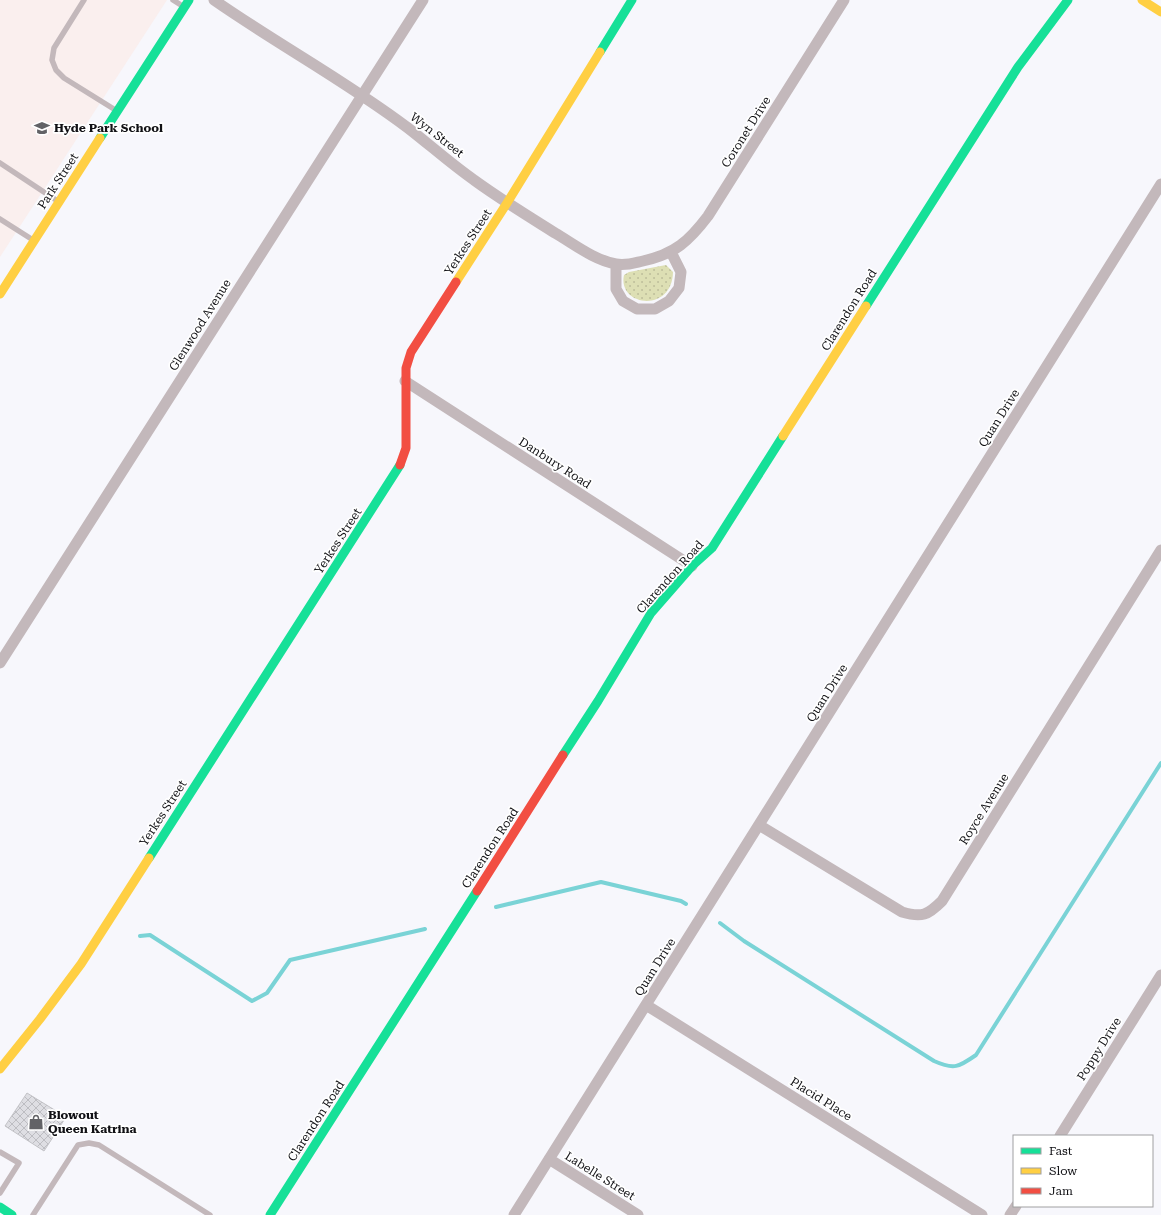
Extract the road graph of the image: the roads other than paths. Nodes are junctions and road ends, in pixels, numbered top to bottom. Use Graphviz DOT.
graph roads {
  1 [pos="84,0"];
  2 [pos="174,0"];
  3 [pos="214,0"];
  4 [pos="423,0"];
  5 [pos="632,0"];
  6 [pos="844,0"];
  7 [pos="1068,0"];
  8 [pos="1142,0"];
  9 [pos="187,3"];
  10 [pos="1161,12"];
  11 [pos="362,96"];
  12 [pos="118,112"];
  13 [pos="0,163"];
  14 [pos="1161,184"];
  15 [pos="59,202"];
  16 [pos="507,203"];
  17 [pos="0,219"];
  18 [pos="34,241"];
  19 [pos="671,252"];
  20 [pos="652,259"];
  21 [pos="616,264"];
  22 [pos="0,294"];
  23 [pos="405,381"];
  24 [pos="1161,550"];
  25 [pos="692,566"];
  26 [pos="0,663"];
  27 [pos="759,825"];
  28 [pos="1161,975"];
  29 [pos="646,1005"];
  30 [pos="0,1069"];
  31 [pos="1061,1135"];
  32 [pos="0,1152"];
  33 [pos="548,1159"];
  34 [pos="0,1193"];
  35 [pos="0,1207"];
  36 [pos="12,1215"];
  37 [pos="33,1215"];
  38 [pos="210,1215"];
  39 [pos="270,1215"];
  40 [pos="514,1215"];
  41 [pos="638,1215"];
  42 [pos="982,1215"];
  1 -- 12 [label="lane"];
  2 -- 9 [label="lane"];
  3 -- 11 [label="street, Wyn Street"];
  4 -- 11 [label="street, Glenwood Avenue"];
  5 -- 16 [label="street, Yerkes Street"];
  6 -- 19 [label="street, Coronet Drive"];
  7 -- 25 [label="street, Clarendon Road"];
  8 -- 10 [label="street"];
  9 -- 12 [label="street, Park Street"];
  11 -- 16 [label="street, Wyn Street"];
  11 -- 26 [label="street, Glenwood Avenue"];
  12 -- 15 [label="street, Park Street"];
  13 -- 15 [label="lane"];
  14 -- 27 [label="street, Quan Drive"];
  15 -- 18 [label="street, Park Street"];
  16 -- 21 [label="street, Wyn Street"];
  16 -- 23 [label="street, Yerkes Street"];
  17 -- 18 [label="lane"];
  18 -- 22 [label="street, Park Street"];
  19 -- 20 [label="street, Coronet Drive"];
  19 -- 21 [label="street"];
  20 -- 21 [label="street, Wyn Street"];
  23 -- 25 [label="street, Danbury Road"];
  23 -- 30 [label="street, Yerkes Street"];
  24 -- 27 [label="street, Royce Avenue"];
  25 -- 39 [label="street, Clarendon Road"];
  27 -- 29 [label="street, Quan Drive"];
  28 -- 31 [label="street, Poppy Drive"];
  29 -- 33 [label="street, Quan Drive"];
  29 -- 42 [label="street, Placid Place"];
  32 -- 34 [label="lane"];
  33 -- 40 [label="street, Quan Drive"];
  33 -- 41 [label="street, Labelle Street"];
  35 -- 36 [label="street"];
  37 -- 38 [label="lane"];
}
